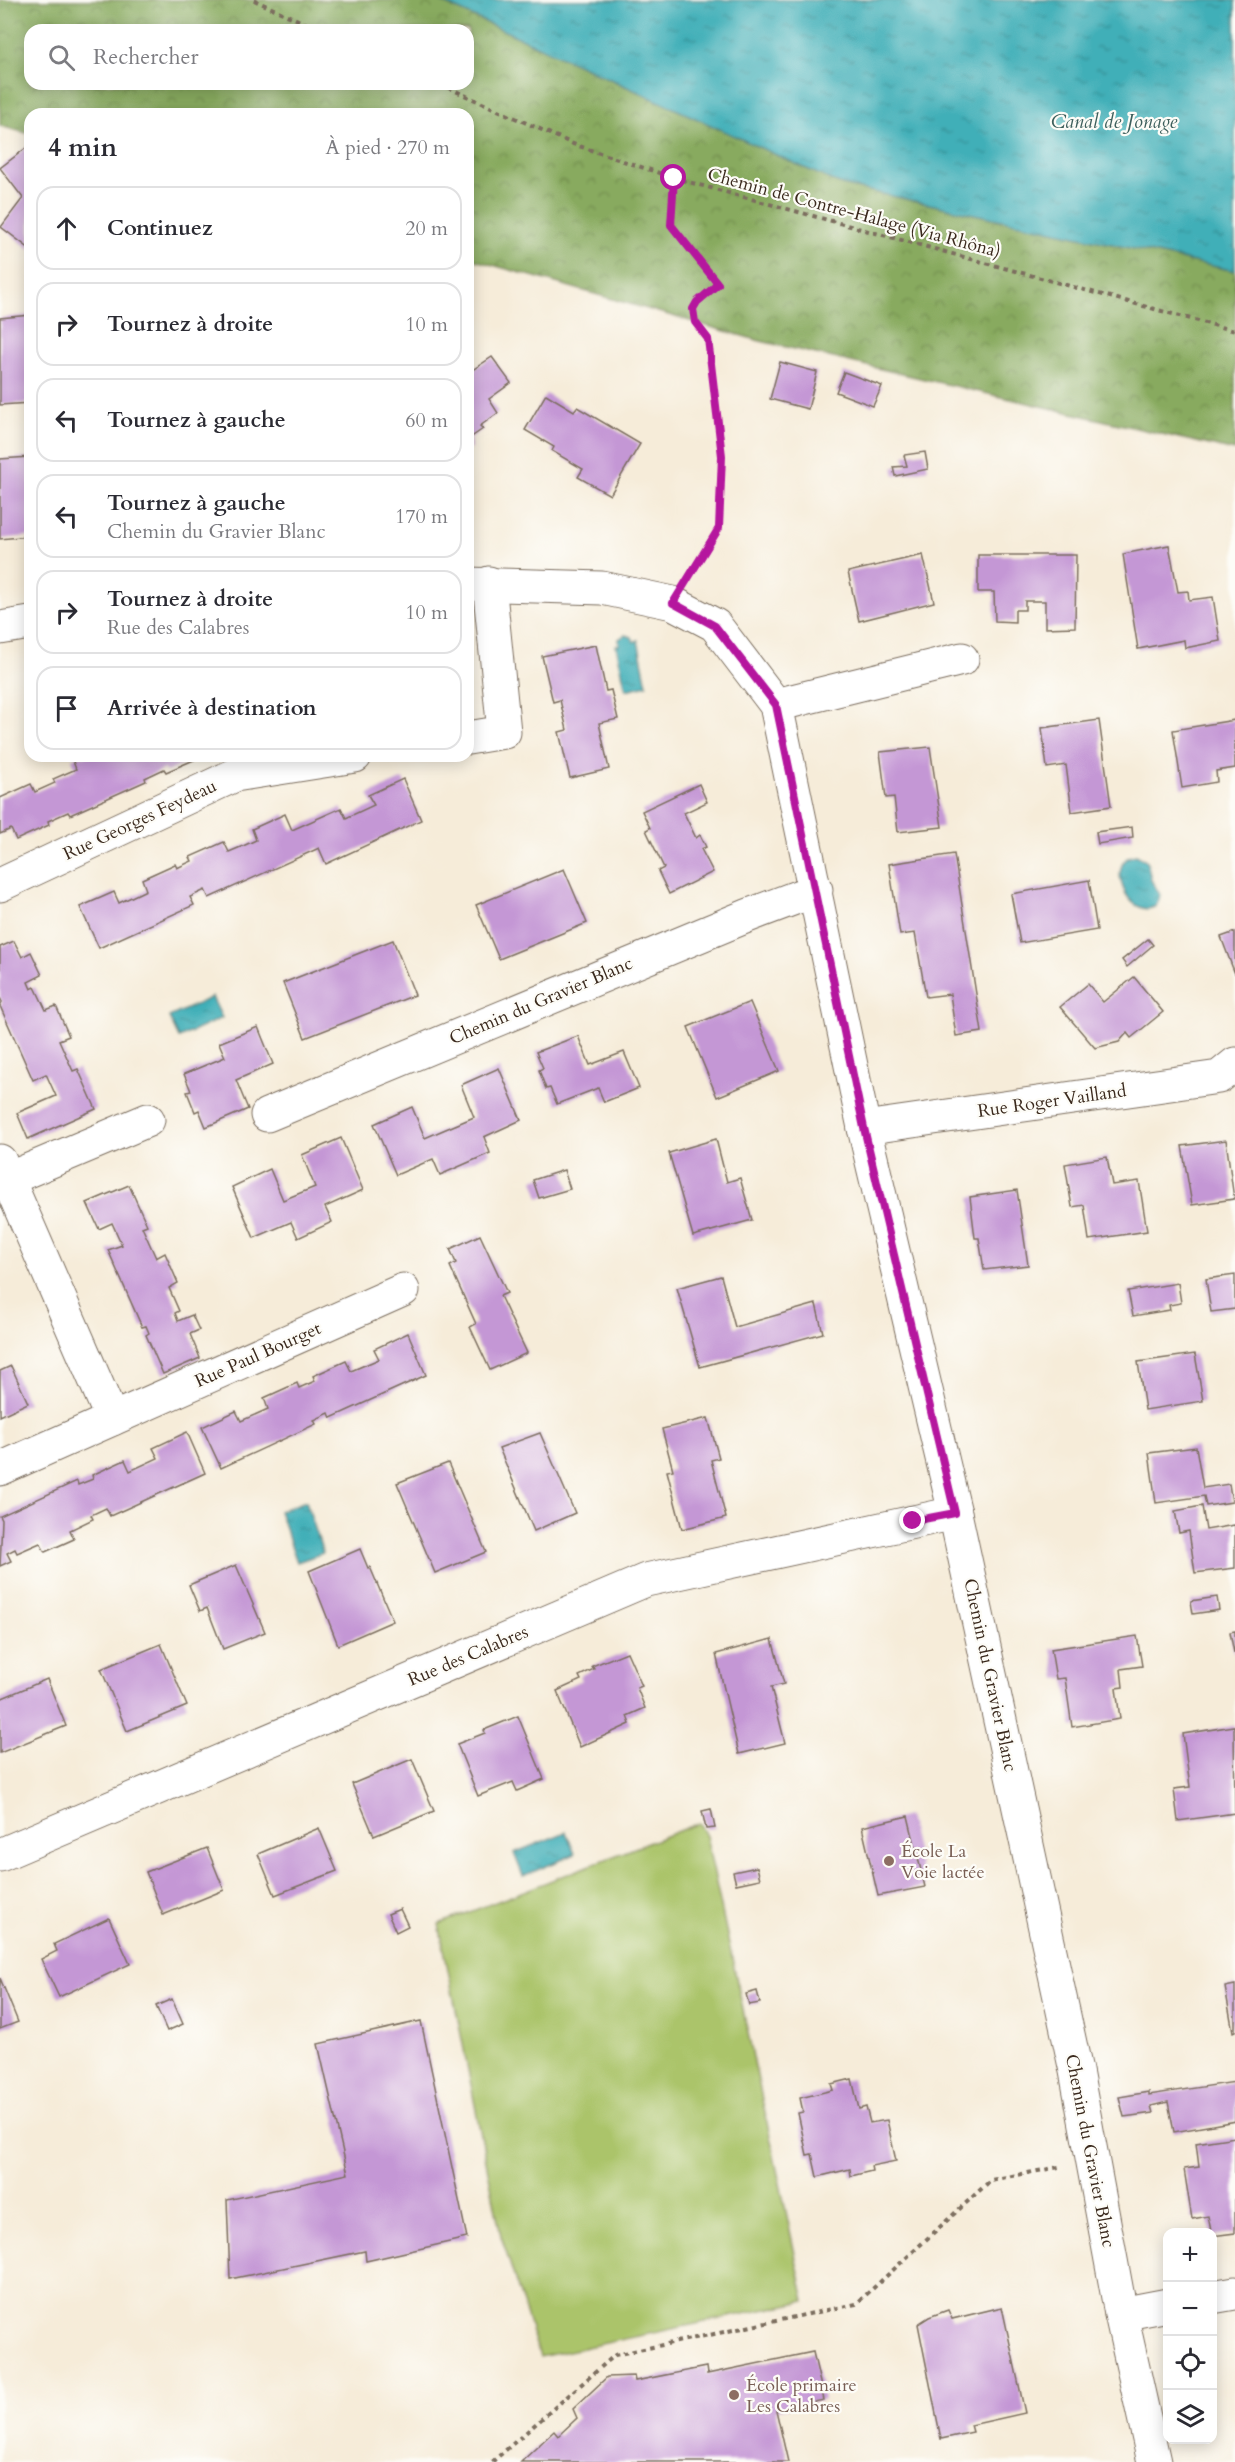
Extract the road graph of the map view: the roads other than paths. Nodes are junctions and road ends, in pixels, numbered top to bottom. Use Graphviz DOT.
graph roads {
  1 [pos="478,583"];
  2 [pos="24,624"];
  3 [pos="0,628"];
  4 [pos="962,659"];
  5 [pos="776,705"];
  6 [pos="474,737"];
  7 [pos="317,762"];
  8 [pos="0,885"];
  9 [pos="816,890"];
  10 [pos="1235,1064"];
  11 [pos="267,1115"];
  12 [pos="148,1120"];
  13 [pos="864,1128"];
  14 [pos="4,1170"];
  15 [pos="403,1290"];
  16 [pos="112,1419"];
  17 [pos="0,1469"];
  18 [pos="955,1513"];
  19 [pos="0,1855"];
  20 [pos="1235,2293"];
  21 [pos="1217,2296"];
  22 [pos="1163,2306"];
  23 [pos="1121,2314"];
  24 [pos="1155,2462"];
  1 -- 5 [label="street, Chemin du Gravier Blanc"];
  1 -- 6 [label="street"];
  2 -- 3 [label="street"];
  4 -- 5 [label="street"];
  5 -- 9 [label="street, Chemin du Gravier Blanc"];
  7 -- 8 [label="street, Rue Georges Feydeau"];
  9 -- 11 [label="street, Chemin du Gravier Blanc"];
  9 -- 13 [label="street, Chemin du Gravier Blanc"];
  10 -- 13 [label="street, Rue Roger Vailland"];
  12 -- 14 [label="street"];
  13 -- 18 [label="street, Chemin du Gravier Blanc"];
  14 -- 16 [label="street"];
  15 -- 16 [label="street, Rue Paul Bourget"];
  16 -- 17 [label="street, Rue Paul Bourget"];
  18 -- 19 [label="street, Rue des Calabres"];
  18 -- 23 [label="street, Chemin du Gravier Blanc"];
  20 -- 21 [label="street"];
  22 -- 23 [label="street"];
  23 -- 24 [label="street, Chemin du Gravier Blanc"];
}
